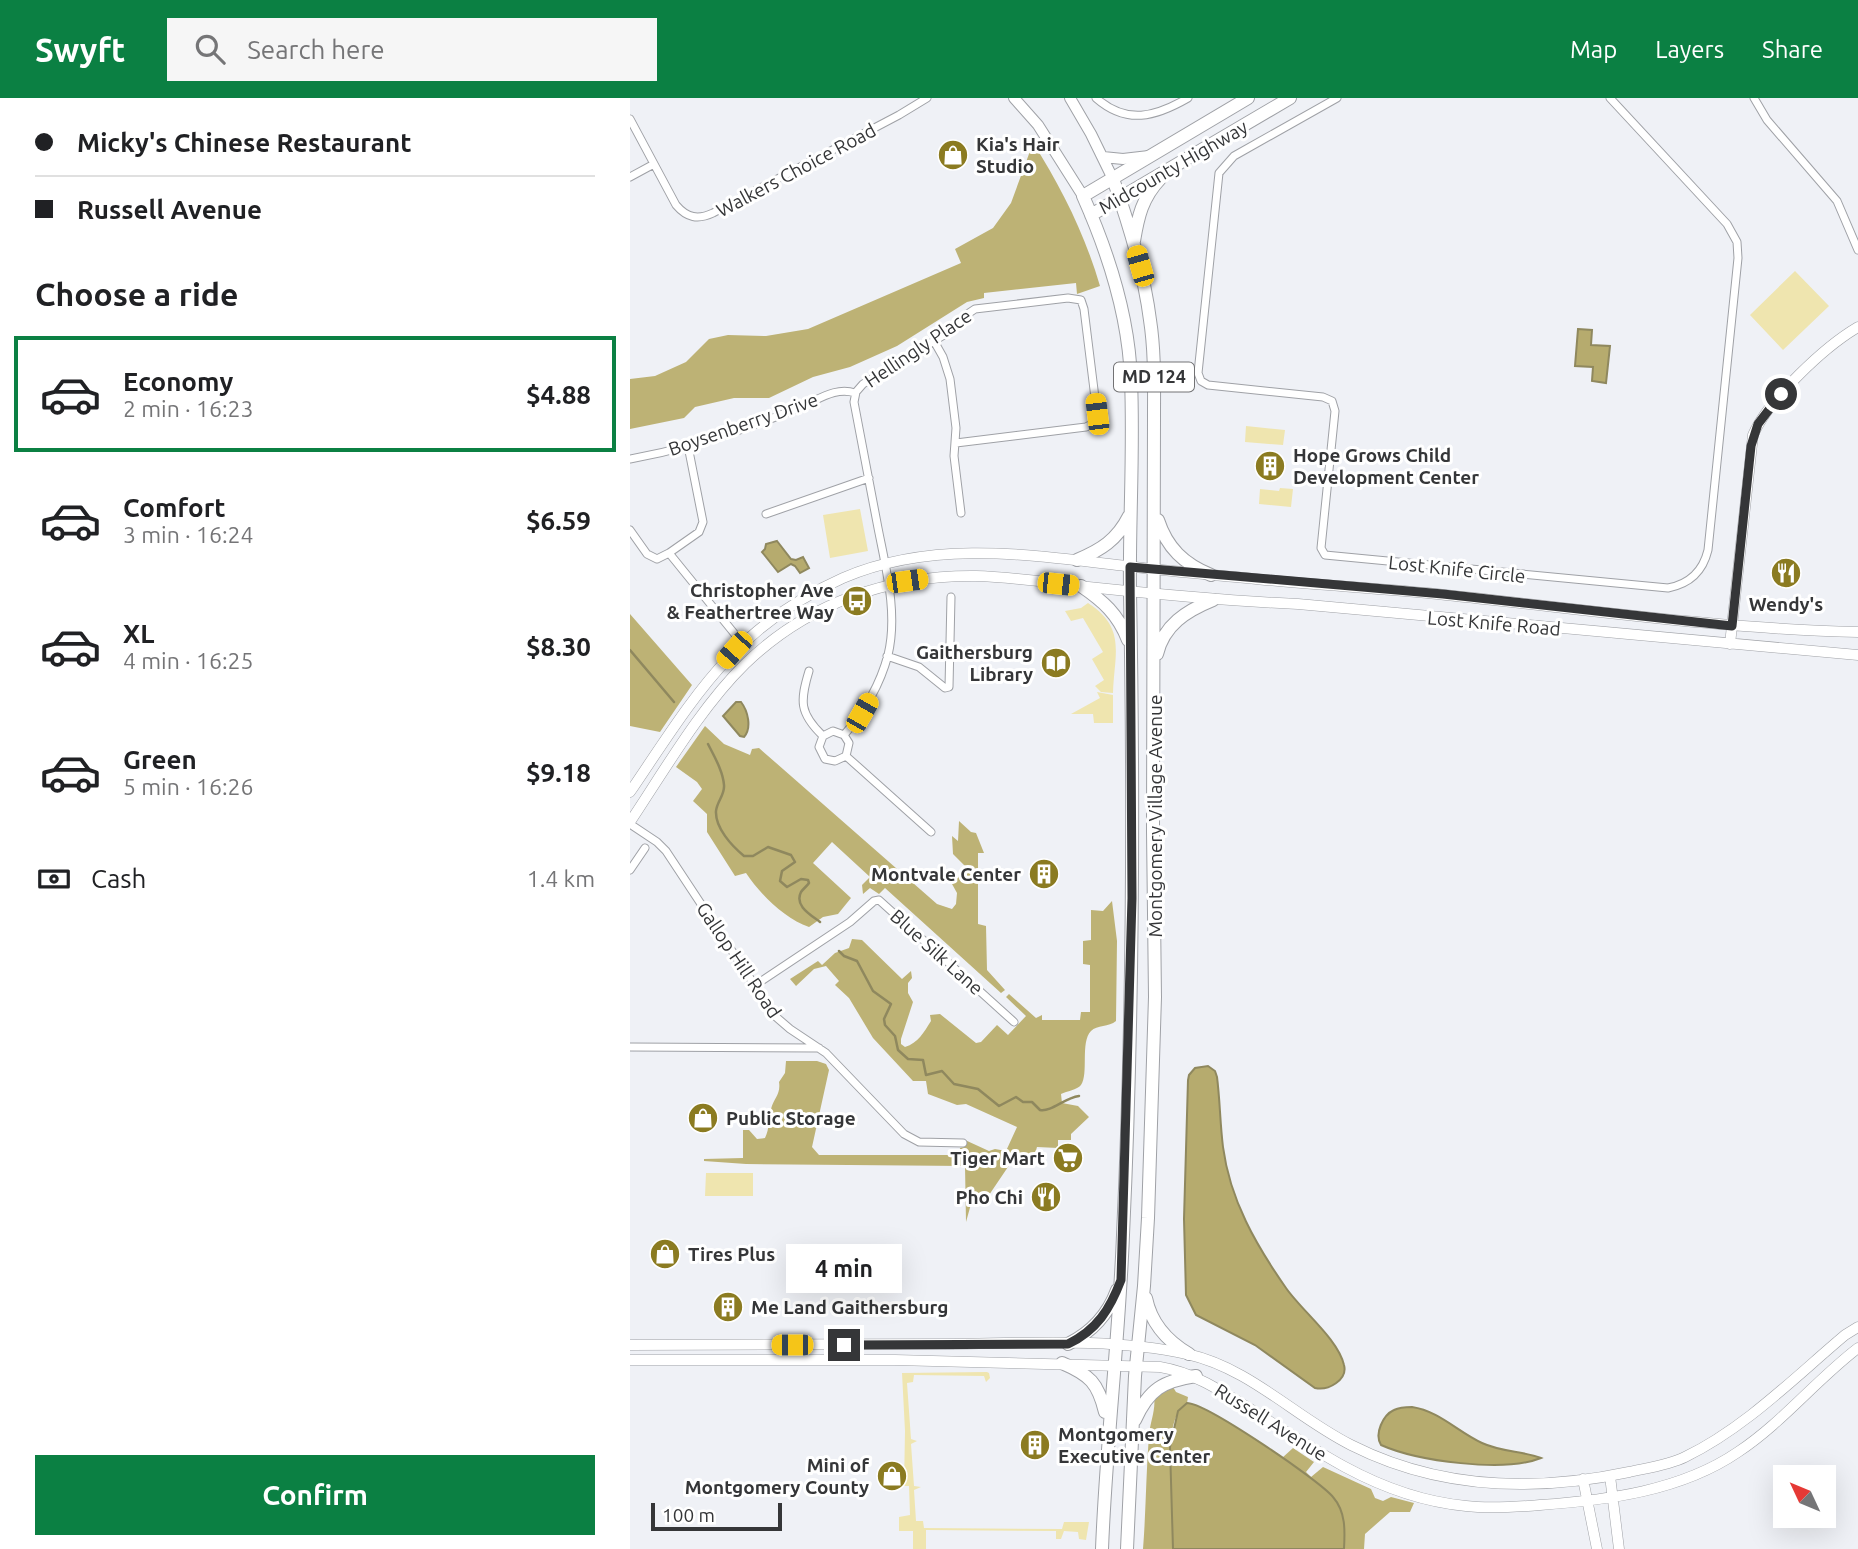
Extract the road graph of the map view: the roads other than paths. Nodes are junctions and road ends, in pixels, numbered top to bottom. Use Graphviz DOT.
graph roads {
  1 [pos="927,98"];
  2 [pos="1014,98"];
  3 [pos="1070,98"];
  4 [pos="1096,98"];
  5 [pos="1188,98"];
  6 [pos="1248,98"];
  7 [pos="1290,98"];
  8 [pos="1337,98"];
  9 [pos="1611,98"];
  10 [pos="1754,98"];
  11 [pos="630,119"];
  12 [pos="1152,155"];
  13 [pos="1103,157"];
  14 [pos="654,164"];
  15 [pos="1169,170"];
  16 [pos="630,177"];
  17 [pos="1112,179"];
  18 [pos="1083,196"];
  19 [pos="1120,199"];
  20 [pos="1091,215"];
  21 [pos="1134,245"];
  22 [pos="1858,250"];
  23 [pos="1858,327"];
  24 [pos="934,341"];
  25 [pos="855,393"];
  26 [pos="956,443"];
  27 [pos="688,446"];
  28 [pos="630,459"];
  29 [pos="869,478"];
  30 [pos="1155,511"];
  31 [pos="1130,512"];
  32 [pos="961,513"];
  33 [pos="766,514"];
  34 [pos="630,530"];
  35 [pos="669,553"];
  36 [pos="1077,560"];
  37 [pos="885,565"];
  38 [pos="1130,567"];
  39 [pos="1154,569"];
  40 [pos="1211,575"];
  41 [pos="888,584"];
  42 [pos="1081,586"];
  43 [pos="1130,591"];
  44 [pos="1154,594"];
  45 [pos="951,597"];
  46 [pos="1213,600"];
  47 [pos="1732,626"];
  48 [pos="1858,632"];
  49 [pos="742,643"];
  50 [pos="1730,644"];
  51 [pos="1131,648"];
  52 [pos="1858,655"];
  53 [pos="887,656"];
  54 [pos="1154,664"];
  55 [pos="809,671"];
  56 [pos="844,734"];
  57 [pos="822,736"];
  58 [pos="846,756"];
  59 [pos="630,792"];
  60 [pos="630,823"];
  61 [pos="931,832"];
  62 [pos="645,848"];
  63 [pos="630,870"];
  64 [pos="754,986"];
  65 [pos="1014,1021"];
  66 [pos="630,1047"];
  67 [pos="819,1048"];
  68 [pos="963,1143"];
  69 [pos="1121,1280"];
  70 [pos="1144,1286"];
  71 [pos="1858,1327"];
  72 [pos="1068,1344"];
  73 [pos="630,1345"];
  74 [pos="1115,1346"];
  75 [pos="1138,1347"];
  76 [pos="1858,1348"];
  77 [pos="1188,1354"];
  78 [pos="630,1360"];
  79 [pos="1062,1363"];
  80 [pos="1113,1364"];
  81 [pos="1136,1364"];
  82 [pos="1196,1377"];
  83 [pos="1132,1427"];
  84 [pos="1108,1433"];
  85 [pos="1610,1476"];
  86 [pos="1583,1479"];
  87 [pos="1613,1497"];
  88 [pos="1586,1502"];
  89 [pos="1102,1547"];
  90 [pos="1127,1547"];
  91 [pos="1597,1549"];
  92 [pos="1619,1549"];
  1 -- 14 [label="street, Walkers Choice Road"];
  2 -- 18 [label="main road, Montgomery Village Avenue"];
  3 -- 13 [label="main road, Montgomery Village Avenue"];
  4 -- 5 [label="street"];
  6 -- 12 [label="main road, Midcounty Highway"];
  7 -- 15 [label="main road, Midcounty Highway / MD 124"];
  8 -- 9 [label="street, Lost Knife Circle"];
  10 -- 22 [label="street"];
  11 -- 14 [label="street, Walkers Choice Road"];
  12 -- 13 [label="main road"];
  12 -- 17 [label="main road, Midcounty Highway"];
  13 -- 17 [label="main road, Montgomery Village Avenue"];
  14 -- 16 [label="street"];
  15 -- 19 [label="main road, Midcounty Highway"];
  15 -- 21 [label="main road, MD 124"];
  17 -- 18 [label="main road, Midcounty Highway"];
  17 -- 19 [label="main road, Montgomery Village Avenue"];
  18 -- 20 [label="main road, Montgomery Village Avenue / MD 124"];
  19 -- 20 [label="main road, Midcounty Highway"];
  19 -- 21 [label="main road, Montgomery Village Avenue"];
  20 -- 31 [label="main road, Montgomery Village Avenue / MD 124"];
  21 -- 30 [label="main road, Montgomery Village Avenue / MD 124"];
  23 -- 47 [label="street"];
  24 -- 25 [label="street, Hellingly Place"];
  24 -- 26 [label="street"];
  24 -- 26 [label="street, Hellingly Place"];
  25 -- 27 [label="street, Boysenberry Drive"];
  25 -- 29 [label="street, Hellingly Place"];
  26 -- 32 [label="street"];
  27 -- 28 [label="street, Boysenberry Drive"];
  27 -- 35 [label="street"];
  29 -- 33 [label="street"];
  29 -- 37 [label="street, Hellingly Place"];
  30 -- 39 [label="main road, Montgomery Village Avenue / MD 124"];
  30 -- 40 [label="main road"];
  31 -- 36 [label="main road"];
  31 -- 38 [label="main road, Montgomery Village Avenue / MD 124"];
  34 -- 35 [label="street"];
  35 -- 49 [label="street"];
  36 -- 37 [label="street, Lost Knife Road"];
  36 -- 38 [label="street, Lost Knife Road"];
  37 -- 41 [label="street, Hellingly Place"];
  37 -- 49 [label="street, Lost Knife Road"];
  38 -- 39 [label="street, Lost Knife Road"];
  38 -- 43 [label="main road, Montgomery Village Avenue / MD 124"];
  39 -- 40 [label="street, Lost Knife Road"];
  39 -- 44 [label="main road, Montgomery Village Avenue / MD 124"];
  40 -- 47 [label="street, Lost Knife Road"];
  41 -- 42 [label="street, Lost Knife Road"];
  41 -- 53 [label="street, Hellingly Place"];
  41 -- 60 [label="street, Lost Knife Road"];
  42 -- 43 [label="street, Lost Knife Road"];
  42 -- 51 [label="main road"];
  43 -- 44 [label="street, Lost Knife Road"];
  43 -- 51 [label="main road, Montgomery Village Avenue / MD 124"];
  44 -- 46 [label="street, Lost Knife Road"];
  44 -- 54 [label="main road, Montgomery Village Avenue / MD 124"];
  45 -- 53 [label="street"];
  46 -- 50 [label="street, Lost Knife Road"];
  46 -- 54 [label="main road"];
  47 -- 48 [label="street, Lost Knife Road"];
  47 -- 50 [label="street"];
  49 -- 59 [label="street, Lost Knife Road"];
  50 -- 52 [label="street, Lost Knife Road"];
  51 -- 69 [label="main road, Montgomery Village Avenue / MD 124"];
  53 -- 56 [label="street, Hellingly Place"];
  54 -- 70 [label="main road, Montgomery Village Avenue / MD 124"];
  55 -- 57 [label="street"];
  56 -- 57 [label="street"];
  56 -- 58 [label="street"];
  57 -- 58 [label="street"];
  58 -- 61 [label="street"];
  60 -- 64 [label="street, Gallop Hill Road"];
  62 -- 63 [label="street"];
  64 -- 65 [label="street, Blue Silk Lane"];
  64 -- 67 [label="street, Gallop Hill Road"];
  66 -- 67 [label="street"];
  67 -- 68 [label="street, Gallop Hill Road"];
  69 -- 72 [label="main road"];
  69 -- 74 [label="main road, Montgomery Village Avenue / MD 124"];
  70 -- 75 [label="main road, Montgomery Village Avenue / MD 124"];
  70 -- 77 [label="main road"];
  71 -- 85 [label="street, Russell Avenue"];
  72 -- 73 [label="street, Russell Avenue"];
  72 -- 74 [label="street, Russell Avenue"];
  74 -- 75 [label="street, Russell Avenue"];
  74 -- 80 [label="main road, Montgomery Village Avenue / MD 124"];
  75 -- 77 [label="street, Russell Avenue"];
  75 -- 81 [label="main road, Montgomery Village Avenue / MD 124"];
  76 -- 87 [label="street, Russell Avenue"];
  77 -- 86 [label="street, Russell Avenue"];
  78 -- 79 [label="street, Russell Avenue"];
  79 -- 80 [label="street, Russell Avenue"];
  79 -- 84 [label="main road"];
  80 -- 81 [label="street, Russell Avenue"];
  80 -- 84 [label="main road, Montgomery Village Avenue / MD 124"];
  81 -- 82 [label="street, Russell Avenue"];
  81 -- 83 [label="main road, Montgomery Village Avenue / MD 124"];
  82 -- 83 [label="main road"];
  82 -- 88 [label="street, Russell Avenue"];
  83 -- 90 [label="main road, Montgomery Village Avenue / MD 124"];
  84 -- 89 [label="main road, Montgomery Village Avenue / MD 124"];
  85 -- 86 [label="street, Russell Avenue"];
  85 -- 87 [label="street"];
  86 -- 88 [label="street"];
  87 -- 88 [label="street, Russell Avenue"];
  87 -- 92 [label="street"];
  88 -- 91 [label="street"];
  89 -- 90 [label="main road"];
}
